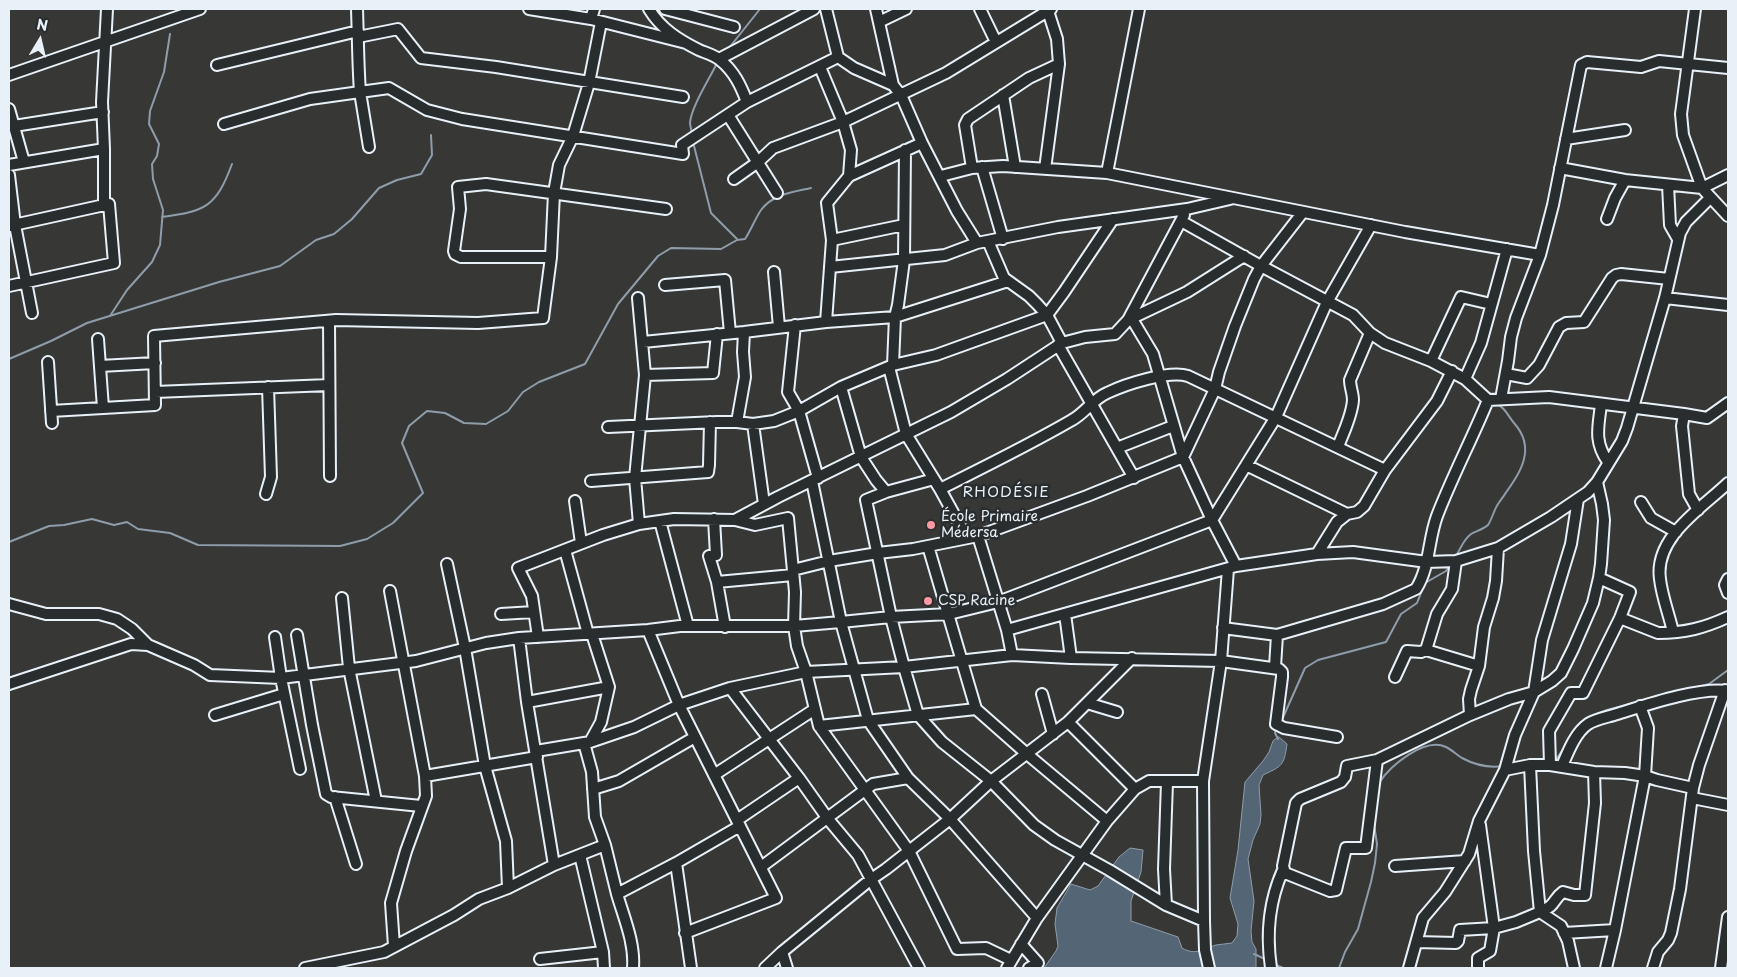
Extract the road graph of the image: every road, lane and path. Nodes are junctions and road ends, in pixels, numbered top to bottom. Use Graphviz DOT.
graph roads {
  1 [pos="107,9"];
  2 [pos="200,9"];
  3 [pos="357,9"];
  4 [pos="529,9"];
  5 [pos="649,9"];
  6 [pos="665,9"];
  7 [pos="814,9"];
  8 [pos="826,9"];
  9 [pos="876,9"];
  10 [pos="906,9"];
  11 [pos="980,9"];
  12 [pos="1139,9"];
  13 [pos="1696,9"];
  14 [pos="1049,10"];
  15 [pos="595,16"];
  16 [pos="879,22"];
  17 [pos="734,27"];
  18 [pos="358,34"];
  19 [pos="105,41"];
  20 [pos="996,42"];
  21 [pos="686,43"];
  22 [pos="838,57"];
  23 [pos="719,59"];
  24 [pos="217,64"];
  25 [pos="1059,64"];
  26 [pos="1689,64"];
  27 [pos="820,67"];
  28 [pos="1728,68"];
  29 [pos="9,75"];
  30 [pos="589,83"];
  31 [pos="893,85"];
  32 [pos="360,92"];
  33 [pos="901,95"];
  34 [pos="1003,95"];
  35 [pos="683,97"];
  36 [pos="747,102"];
  37 [pos="9,109"];
  38 [pos="103,112"];
  39 [pos="728,115"];
  40 [pos="843,122"];
  41 [pos="224,124"];
  42 [pos="14,126"];
  43 [pos="1625,130"];
  44 [pos="573,136"];
  45 [pos="1566,139"];
  46 [pos="922,143"];
  47 [pos="369,147"];
  48 [pos="104,149"];
  49 [pos="905,150"];
  50 [pos="24,162"];
  51 [pos="758,162"];
  52 [pos="9,165"];
  53 [pos="1015,167"];
  54 [pos="977,168"];
  55 [pos="1560,168"];
  56 [pos="1045,169"];
  57 [pos="1107,173"];
  58 [pos="9,175"];
  59 [pos="1728,175"];
  60 [pos="849,176"];
  61 [pos="941,176"];
  62 [pos="734,179"];
  63 [pos="1625,180"];
  64 [pos="1668,186"];
  65 [pos="1702,188"];
  66 [pos="554,193"];
  67 [pos="777,193"];
  68 [pos="1233,198"];
  69 [pos="1710,198"];
  70 [pos="10,202"];
  71 [pos="104,206"];
  72 [pos="666,208"];
  73 [pos="1187,210"];
  74 [pos="1303,212"];
  75 [pos="1728,216"];
  76 [pos="1113,219"];
  77 [pos="1606,219"];
  78 [pos="1181,221"];
  79 [pos="904,225"];
  80 [pos="1371,225"];
  81 [pos="12,226"];
  82 [pos="1003,239"];
  83 [pos="1678,239"];
  84 [pos="832,240"];
  85 [pos="988,241"];
  86 [pos="977,243"];
  87 [pos="1507,249"];
  88 [pos="1540,255"];
  89 [pos="1244,256"];
  90 [pos="551,257"];
  91 [pos="904,260"];
  92 [pos="1261,266"];
  93 [pos="830,268"];
  94 [pos="774,272"];
  95 [pos="1670,279"];
  96 [pos="1008,281"];
  97 [pos="26,282"];
  98 [pos="665,285"];
  99 [pos="9,286"];
  100 [pos="638,298"];
  101 [pos="1665,298"];
  102 [pos="1327,302"];
  103 [pos="1491,304"];
  104 [pos="1728,305"];
  105 [pos="32,313"];
  106 [pos="1047,315"];
  107 [pos="895,316"];
  108 [pos="1130,319"];
  109 [pos="329,321"];
  110 [pos="826,322"];
  111 [pos="796,325"];
  112 [pos="779,327"];
  113 [pos="744,332"];
  114 [pos="1370,333"];
  115 [pos="717,334"];
  116 [pos="730,334"];
  117 [pos="98,339"];
  118 [pos="642,342"];
  119 [pos="1060,344"];
  120 [pos="1431,361"];
  121 [pos="48,362"];
  122 [pos="155,363"];
  123 [pos="100,366"];
  124 [pos="891,366"];
  125 [pos="1452,371"];
  126 [pos="1506,374"];
  127 [pos="645,375"];
  128 [pos="1160,375"];
  129 [pos="1465,379"];
  130 [pos="329,385"];
  131 [pos="841,386"];
  132 [pos="268,387"];
  133 [pos="1215,389"];
  134 [pos="155,392"];
  135 [pos="1501,399"];
  136 [pos="1488,400"];
  137 [pos="1728,403"];
  138 [pos="1091,404"];
  139 [pos="1601,405"];
  140 [pos="103,408"];
  141 [pos="1632,408"];
  142 [pos="51,411"];
  143 [pos="799,411"];
  144 [pos="1684,414"];
  145 [pos="1276,417"];
  146 [pos="710,422"];
  147 [pos="737,422"];
  148 [pos="52,423"];
  149 [pos="752,424"];
  150 [pos="639,426"];
  151 [pos="1173,426"];
  152 [pos="608,427"];
  153 [pos="906,434"];
  154 [pos="1338,447"];
  155 [pos="1117,448"];
  156 [pos="861,457"];
  157 [pos="1184,457"];
  158 [pos="1608,462"];
  159 [pos="1246,465"];
  160 [pos="1385,470"];
  161 [pos="330,476"];
  162 [pos="635,478"];
  163 [pos="1134,478"];
  164 [pos="815,479"];
  165 [pos="934,479"];
  166 [pos="591,481"];
  167 [pos="1597,482"];
  168 [pos="1728,483"];
  169 [pos="940,489"];
  170 [pos="886,492"];
  171 [pos="266,494"];
  172 [pos="1578,499"];
  173 [pos="575,501"];
  174 [pos="1641,502"];
  175 [pos="764,504"];
  176 [pos="1698,510"];
  177 [pos="1347,514"];
  178 [pos="714,520"];
  179 [pos="735,520"];
  180 [pos="1212,520"];
  181 [pos="660,521"];
  182 [pos="639,524"];
  183 [pos="1676,532"];
  184 [pos="978,536"];
  185 [pos="967,538"];
  186 [pos="581,543"];
  187 [pos="928,546"];
  188 [pos="1498,548"];
  189 [pos="565,550"];
  190 [pos="878,553"];
  191 [pos="1317,554"];
  192 [pos="829,561"];
  193 [pos="1456,561"];
  194 [pos="1427,562"];
  195 [pos="447,564"];
  196 [pos="1232,568"];
  197 [pos="793,572"];
  198 [pos="1599,578"];
  199 [pos="1728,579"];
  200 [pos="717,582"];
  201 [pos="390,591"];
  202 [pos="1728,593"];
  203 [pos="342,598"];
  204 [pos="998,602"];
  205 [pos="9,604"];
  206 [pos="534,612"];
  207 [pos="501,614"];
  208 [pos="949,614"];
  209 [pos="1065,614"];
  210 [pos="891,617"];
  211 [pos="1728,617"];
  212 [pos="1620,618"];
  213 [pos="841,622"];
  214 [pos="688,626"];
  215 [pos="794,626"];
  216 [pos="725,627"];
  217 [pos="1223,628"];
  218 [pos="648,630"];
  219 [pos="1007,630"];
  220 [pos="1673,632"];
  221 [pos="590,634"];
  222 [pos="297,635"];
  223 [pos="1277,635"];
  224 [pos="275,637"];
  225 [pos="538,637"];
  226 [pos="519,638"];
  227 [pos="148,645"];
  228 [pos="465,648"];
  229 [pos="1426,650"];
  230 [pos="1012,655"];
  231 [pos="1070,658"];
  232 [pos="1132,658"];
  233 [pos="403,661"];
  234 [pos="960,661"];
  235 [pos="1222,661"];
  236 [pos="1479,666"];
  237 [pos="904,667"];
  238 [pos="1275,667"];
  239 [pos="350,668"];
  240 [pos="854,670"];
  241 [pos="806,672"];
  242 [pos="304,675"];
  243 [pos="1395,677"];
  244 [pos="281,678"];
  245 [pos="9,684"];
  246 [pos="609,687"];
  247 [pos="730,688"];
  248 [pos="1726,690"];
  249 [pos="1534,692"];
  250 [pos="284,694"];
  251 [pos="1042,694"];
  252 [pos="527,702"];
  253 [pos="1087,704"];
  254 [pos="679,705"];
  255 [pos="1640,706"];
  256 [pos="815,709"];
  257 [pos="976,709"];
  258 [pos="1118,712"];
  259 [pos="215,715"];
  260 [pos="918,715"];
  261 [pos="1470,715"];
  262 [pos="868,720"];
  263 [pos="1068,722"];
  264 [pos="819,726"];
  265 [pos="1053,734"];
  266 [pos="695,737"];
  267 [pos="1337,737"];
  268 [pos="770,739"];
  269 [pos="587,743"];
  270 [pos="537,754"];
  271 [pos="1027,754"];
  272 [pos="1377,760"];
  273 [pos="1530,765"];
  274 [pos="1550,765"];
  275 [pos="485,766"];
  276 [pos="1562,766"];
  277 [pos="300,770"];
  278 [pos="1505,770"];
  279 [pos="1594,772"];
  280 [pos="714,775"];
  281 [pos="425,776"];
  282 [pos="1645,776"];
  283 [pos="799,778"];
  284 [pos="908,778"];
  285 [pos="991,781"];
  286 [pos="1167,782"];
  287 [pos="1203,782"];
  288 [pos="593,789"];
  289 [pos="1135,789"];
  290 [pos="866,790"];
  291 [pos="1693,793"];
  292 [pos="335,797"];
  293 [pos="376,801"];
  294 [pos="1728,805"];
  295 [pos="421,806"];
  296 [pos="828,818"];
  297 [pos="950,819"];
  298 [pos="1107,821"];
  299 [pos="1479,821"];
  300 [pos="738,823"];
  301 [pos="605,845"];
  302 [pos="909,851"];
  303 [pos="580,854"];
  304 [pos="1083,856"];
  305 [pos="1464,861"];
  306 [pos="676,863"];
  307 [pos="356,864"];
  308 [pos="554,866"];
  309 [pos="1395,866"];
  310 [pos="761,867"];
  311 [pos="1283,870"];
  312 [pos="870,880"];
  313 [pos="508,888"];
  314 [pos="617,894"];
  315 [pos="1166,905"];
  316 [pos="1540,912"];
  317 [pos="1728,917"];
  318 [pos="1037,918"];
  319 [pos="1204,921"];
  320 [pos="1494,928"];
  321 [pos="1615,930"];
  322 [pos="685,933"];
  323 [pos="1564,933"];
  324 [pos="1417,942"];
  325 [pos="1021,944"];
  326 [pos="394,946"];
  327 [pos="603,952"];
  328 [pos="782,952"];
  329 [pos="540,959"];
  330 [pos="1009,964"];
  331 [pos="304,968"];
  332 [pos="604,968"];
  333 [pos="633,968"];
  334 [pos="691,968"];
  335 [pos="765,968"];
  336 [pos="787,968"];
  337 [pos="919,968"];
  338 [pos="1029,968"];
  339 [pos="1209,968"];
  340 [pos="1271,968"];
  341 [pos="1410,968"];
  342 [pos="1478,968"];
  343 [pos="1574,968"];
  344 [pos="1606,968"];
  345 [pos="1653,968"];
  346 [pos="1721,968"];
  1 -- 19 [label="street"];
  2 -- 19 [label="street"];
  3 -- 18 [label="street"];
  4 -- 15 [label="street"];
  5 -- 21 [label="street"];
  6 -- 17 [label="street"];
  7 -- 23 [label="street"];
  8 -- 22 [label="street"];
  9 -- 16 [label="street"];
  10 -- 16 [label="street"];
  11 -- 20 [label="street"];
  12 -- 57 [label="street"];
  13 -- 26 [label="street"];
  14 -- 20 [label="street"];
  14 -- 25 [label="street"];
  15 -- 21 [label="street"];
  15 -- 30 [label="street"];
  16 -- 31 [label="street"];
  18 -- 24 [label="street"];
  18 -- 30 [label="street"];
  18 -- 32 [label="street"];
  19 -- 29 [label="street"];
  19 -- 38 [label="street"];
  20 -- 33 [label="street"];
  21 -- 23 [label="street"];
  22 -- 27 [label="street"];
  22 -- 31 [label="street"];
  23 -- 36 [label="street"];
  25 -- 34 [label="street"];
  25 -- 56 [label="street"];
  26 -- 28 [label="street"];
  26 -- 45 [label="street"];
  26 -- 65 [label="street"];
  27 -- 36 [label="street"];
  27 -- 40 [label="street"];
  30 -- 35 [label="street"];
  30 -- 44 [label="street"];
  31 -- 33 [label="street"];
  32 -- 41 [label="street"];
  32 -- 44 [label="street"];
  32 -- 47 [label="street"];
  33 -- 40 [label="street"];
  33 -- 46 [label="street"];
  34 -- 53 [label="street"];
  34 -- 54 [label="street"];
  36 -- 39 [label="street"];
  37 -- 42 [label="street"];
  38 -- 42 [label="street"];
  38 -- 48 [label="street"];
  39 -- 44 [label="street"];
  39 -- 51 [label="street"];
  40 -- 51 [label="street"];
  40 -- 60 [label="street"];
  42 -- 50 [label="street"];
  43 -- 45 [label="street"];
  44 -- 66 [label="street"];
  45 -- 55 [label="street"];
  46 -- 49 [label="street"];
  46 -- 61 [label="street"];
  48 -- 50 [label="street"];
  48 -- 71 [label="street"];
  49 -- 60 [label="street"];
  49 -- 79 [label="street"];
  50 -- 52 [label="street"];
  51 -- 62 [label="street"];
  51 -- 67 [label="street"];
  53 -- 54 [label="street"];
  53 -- 56 [label="street"];
  54 -- 61 [label="street"];
  54 -- 82 [label="street"];
  55 -- 63 [label="street"];
  55 -- 88 [label="street"];
  56 -- 57 [label="street"];
  57 -- 68 [label="street"];
  58 -- 70 [label="street"];
  59 -- 65 [label="street"];
  60 -- 84 [label="street"];
  61 -- 86 [label="street"];
  63 -- 64 [label="street"];
  63 -- 77 [label="street"];
  64 -- 65 [label="street"];
  64 -- 83 [label="street"];
  65 -- 69 [label="street"];
  66 -- 72 [label="street"];
  66 -- 90 [label="street"];
  66 -- 90 [label="street"];
  68 -- 73 [label="street"];
  68 -- 74 [label="street"];
  69 -- 75 [label="street"];
  69 -- 83 [label="street"];
  70 -- 81 [label="street"];
  71 -- 81 [label="street"];
  71 -- 97 [label="street"];
  73 -- 76 [label="street"];
  73 -- 78 [label="street"];
  74 -- 80 [label="street"];
  74 -- 92 [label="street"];
  76 -- 82 [label="street"];
  76 -- 106 [label="street"];
  78 -- 89 [label="street"];
  78 -- 108 [label="street"];
  79 -- 84 [label="street"];
  79 -- 91 [label="street"];
  80 -- 87 [label="street"];
  80 -- 102 [label="street"];
  81 -- 97 [label="street"];
  82 -- 85 [label="street"];
  83 -- 95 [label="street"];
  84 -- 93 [label="street"];
  85 -- 86 [label="street"];
  85 -- 96 [label="street"];
  86 -- 91 [label="street"];
  87 -- 88 [label="street"];
  87 -- 103 [label="street"];
  88 -- 126 [label="street"];
  89 -- 92 [label="street"];
  89 -- 108 [label="street"];
  90 -- 109 [label="street"];
  91 -- 93 [label="street"];
  91 -- 107 [label="street"];
  92 -- 102 [label="street"];
  92 -- 133 [label="street"];
  93 -- 110 [label="street"];
  94 -- 112 [label="street"];
  95 -- 101 [label="street"];
  95 -- 126 [label="street"];
  96 -- 106 [label="street"];
  96 -- 107 [label="street"];
  97 -- 99 [label="street"];
  97 -- 105 [label="street"];
  98 -- 116 [label="street"];
  100 -- 118 [label="street"];
  101 -- 104 [label="street"];
  101 -- 141 [label="street"];
  102 -- 114 [label="street"];
  102 -- 145 [label="street"];
  103 -- 120 [label="street"];
  103 -- 129 [label="street"];
  106 -- 119 [label="street"];
  106 -- 124 [label="street"];
  107 -- 110 [label="street"];
  107 -- 124 [label="street"];
  108 -- 119 [label="street"];
  108 -- 128 [label="street"];
  109 -- 122 [label="street"];
  109 -- 130 [label="street"];
  110 -- 111 [label="street"];
  111 -- 112 [label="street"];
  111 -- 143 [label="street"];
  112 -- 113 [label="street"];
  113 -- 116 [label="street"];
  113 -- 147 [label="street"];
  114 -- 120 [label="street"];
  114 -- 154 [label="street"];
  115 -- 116 [label="street"];
  115 -- 118 [label="street"];
  115 -- 127 [label="street"];
  117 -- 123 [label="street"];
  118 -- 127 [label="street"];
  119 -- 138 [label="street"];
  119 -- 153 [label="street"];
  120 -- 125 [label="street"];
  121 -- 142 [label="street"];
  122 -- 123 [label="street"];
  122 -- 134 [label="street"];
  123 -- 140 [label="street"];
  124 -- 131 [label="street"];
  124 -- 153 [label="street"];
  125 -- 129 [label="street"];
  125 -- 160 [label="street"];
  126 -- 135 [label="street"];
  127 -- 150 [label="street"];
  128 -- 133 [label="street"];
  128 -- 138 [label="street"];
  128 -- 151 [label="street"];
  129 -- 136 [label="street"];
  130 -- 132 [label="street"];
  130 -- 161 [label="street"];
  131 -- 143 [label="street"];
  131 -- 156 [label="street"];
  132 -- 134 [label="street"];
  132 -- 171 [label="street"];
  133 -- 145 [label="street"];
  133 -- 157 [label="street"];
  134 -- 140 [label="street"];
  135 -- 136 [label="street"];
  135 -- 139 [label="street"];
  136 -- 194 [label="street"];
  137 -- 144 [label="street"];
  138 -- 155 [label="street"];
  138 -- 169 [label="street"];
  139 -- 141 [label="street"];
  139 -- 158 [label="street"];
  140 -- 142 [label="street"];
  141 -- 144 [label="street"];
  141 -- 158 [label="street"];
  142 -- 148 [label="street"];
  143 -- 149 [label="street"];
  143 -- 164 [label="street"];
  144 -- 176 [label="street"];
  145 -- 154 [label="street"];
  145 -- 159 [label="street"];
  146 -- 147 [label="street"];
  146 -- 150 [label="street"];
  146 -- 162 [label="street"];
  147 -- 149 [label="street"];
  149 -- 175 [label="street"];
  150 -- 152 [label="street"];
  150 -- 162 [label="street"];
  151 -- 155 [label="street"];
  151 -- 157 [label="street"];
  153 -- 156 [label="street"];
  153 -- 165 [label="street"];
  154 -- 160 [label="street"];
  155 -- 163 [label="street"];
  156 -- 164 [label="street"];
  156 -- 170 [label="street"];
  157 -- 163 [label="street"];
  157 -- 180 [label="street"];
  158 -- 167 [label="street"];
  159 -- 177 [label="street"];
  159 -- 180 [label="street"];
  160 -- 177 [label="street"];
  162 -- 166 [label="street"];
  162 -- 182 [label="street"];
  163 -- 184 [label="street"];
  164 -- 175 [label="street"];
  164 -- 192 [label="street"];
  165 -- 169 [label="street"];
  165 -- 170 [label="street"];
  167 -- 172 [label="street"];
  167 -- 198 [label="street"];
  168 -- 176 [label="street"];
  169 -- 185 [label="street"];
  170 -- 190 [label="street"];
  172 -- 188 [label="street"];
  172 -- 249 [label="street"];
  173 -- 186 [label="street"];
  174 -- 183 [label="street"];
  175 -- 179 [label="street"];
  176 -- 183 [label="street"];
  177 -- 191 [label="street"];
  178 -- 179 [label="street"];
  178 -- 181 [label="street"];
  178 -- 200 [label="street"];
  179 -- 197 [label="street"];
  180 -- 196 [label="street"];
  180 -- 204 [label="street"];
  181 -- 182 [label="street"];
  181 -- 214 [label="street"];
  182 -- 186 [label="street"];
  183 -- 220 [label="street"];
  184 -- 185 [label="street"];
  184 -- 204 [label="street"];
  185 -- 187 [label="street"];
  186 -- 189 [label="street"];
  187 -- 190 [label="street"];
  187 -- 208 [label="street"];
  188 -- 193 [label="street"];
  188 -- 236 [label="street"];
  189 -- 206 [label="street"];
  189 -- 221 [label="street"];
  190 -- 192 [label="street"];
  190 -- 210 [label="street"];
  191 -- 194 [label="street"];
  191 -- 196 [label="street"];
  192 -- 197 [label="street"];
  192 -- 213 [label="street"];
  193 -- 194 [label="street"];
  193 -- 229 [label="street"];
  194 -- 223 [label="street"];
  195 -- 228 [label="street"];
  196 -- 209 [label="street"];
  196 -- 217 [label="street"];
  197 -- 200 [label="street"];
  197 -- 215 [label="street"];
  198 -- 212 [label="street"];
  198 -- 249 [label="street"];
  199 -- 202 [label="street"];
  200 -- 216 [label="street"];
  201 -- 233 [label="street"];
  203 -- 239 [label="street"];
  204 -- 208 [label="street"];
  204 -- 219 [label="street"];
  205 -- 227 [label="street"];
  206 -- 207 [label="street"];
  206 -- 225 [label="street"];
  208 -- 210 [label="street"];
  208 -- 234 [label="street"];
  209 -- 219 [label="street"];
  209 -- 231 [label="street"];
  210 -- 213 [label="street"];
  210 -- 237 [label="street"];
  211 -- 220 [label="street"];
  212 -- 220 [label="street"];
  212 -- 274 [label="street"];
  213 -- 215 [label="street"];
  213 -- 240 [label="street"];
  214 -- 216 [label="street"];
  214 -- 218 [label="street"];
  215 -- 216 [label="street"];
  215 -- 241 [label="street"];
  217 -- 223 [label="street"];
  217 -- 235 [label="street"];
  218 -- 221 [label="street"];
  218 -- 254 [label="street"];
  219 -- 230 [label="street"];
  221 -- 225 [label="street"];
  221 -- 246 [label="street"];
  222 -- 242 [label="street"];
  223 -- 238 [label="street"];
  224 -- 244 [label="street"];
  225 -- 226 [label="street"];
  226 -- 228 [label="street"];
  226 -- 252 [label="street"];
  227 -- 244 [label="street"];
  227 -- 245 [label="street"];
  228 -- 233 [label="street"];
  228 -- 275 [label="street"];
  229 -- 236 [label="street"];
  229 -- 243 [label="street"];
  230 -- 231 [label="street"];
  230 -- 234 [label="street"];
  231 -- 232 [label="street"];
  232 -- 235 [label="street"];
  232 -- 253 [label="street"];
  233 -- 239 [label="street"];
  233 -- 281 [label="street"];
  234 -- 237 [label="street"];
  234 -- 257 [label="street"];
  235 -- 238 [label="street"];
  235 -- 287 [label="street"];
  236 -- 261 [label="street"];
  237 -- 240 [label="street"];
  237 -- 260 [label="street"];
  238 -- 267 [label="street"];
  239 -- 242 [label="street"];
  239 -- 293 [label="street"];
  240 -- 241 [label="street"];
  240 -- 262 [label="street"];
  241 -- 247 [label="street"];
  241 -- 256 [label="street"];
  242 -- 244 [label="street"];
  242 -- 292 [label="street"];
  244 -- 250 [label="street"];
  246 -- 252 [label="street"];
  246 -- 269 [label="street"];
  247 -- 254 [label="street"];
  247 -- 268 [label="street"];
  248 -- 255 [label="street"];
  248 -- 291 [label="street"];
  249 -- 261 [label="street"];
  249 -- 278 [label="street"];
  250 -- 259 [label="street"];
  250 -- 277 [label="street"];
  251 -- 265 [label="street"];
  252 -- 270 [label="street"];
  253 -- 258 [label="street"];
  253 -- 263 [label="street"];
  254 -- 266 [label="street"];
  254 -- 269 [label="street"];
  255 -- 276 [label="street"];
  255 -- 282 [label="street"];
  256 -- 264 [label="street"];
  256 -- 268 [label="street"];
  257 -- 260 [label="street"];
  257 -- 271 [label="street"];
  260 -- 262 [label="street"];
  260 -- 285 [label="street"];
  261 -- 272 [label="street"];
  262 -- 264 [label="street"];
  262 -- 284 [label="street"];
  263 -- 265 [label="street"];
  263 -- 289 [label="street"];
  264 -- 290 [label="street"];
  265 -- 271 [label="street"];
  266 -- 280 [label="street"];
  266 -- 288 [label="street"];
  268 -- 280 [label="street"];
  268 -- 283 [label="street"];
  269 -- 270 [label="street"];
  269 -- 288 [label="street"];
  270 -- 275 [label="street"];
  270 -- 308 [label="street"];
  271 -- 285 [label="street"];
  271 -- 298 [label="street"];
  272 -- 311 [label="street"];
  272 -- 311 [label="street"];
  273 -- 274 [label="street"];
  273 -- 278 [label="street"];
  273 -- 316 [label="street"];
  274 -- 276 [label="street"];
  275 -- 281 [label="street"];
  275 -- 313 [label="street"];
  276 -- 279 [label="street"];
  278 -- 299 [label="street"];
  279 -- 282 [label="street"];
  279 -- 316 [label="street"];
  280 -- 300 [label="street"];
  281 -- 295 [label="street"];
  282 -- 291 [label="street"];
  282 -- 321 [label="street"];
  283 -- 296 [label="street"];
  283 -- 300 [label="street"];
  284 -- 290 [label="street"];
  284 -- 297 [label="street"];
  285 -- 297 [label="street"];
  285 -- 304 [label="street"];
  286 -- 287 [label="street"];
  286 -- 289 [label="street"];
  286 -- 315 [label="street"];
  287 -- 319 [label="street"];
  288 -- 301 [label="street"];
  289 -- 298 [label="street"];
  290 -- 296 [label="street"];
  290 -- 302 [label="street"];
  291 -- 294 [label="street"];
  291 -- 345 [label="street"];
  292 -- 293 [label="street"];
  292 -- 307 [label="street"];
  293 -- 295 [label="street"];
  295 -- 326 [label="street"];
  296 -- 310 [label="street"];
  296 -- 312 [label="street"];
  297 -- 302 [label="street"];
  297 -- 318 [label="street"];
  298 -- 304 [label="street"];
  299 -- 305 [label="street"];
  299 -- 320 [label="street"];
  300 -- 306 [label="street"];
  300 -- 310 [label="street"];
  301 -- 303 [label="street"];
  301 -- 314 [label="street"];
  302 -- 312 [label="street"];
  302 -- 330 [label="street"];
  303 -- 308 [label="street"];
  303 -- 327 [label="street"];
  304 -- 315 [label="street"];
  304 -- 318 [label="street"];
  305 -- 309 [label="street"];
  305 -- 324 [label="street"];
  306 -- 314 [label="street"];
  306 -- 322 [label="street"];
  308 -- 313 [label="street"];
  310 -- 322 [label="street"];
  311 -- 340 [label="street"];
  312 -- 328 [label="street"];
  312 -- 337 [label="street"];
  313 -- 326 [label="street"];
  314 -- 333 [label="street"];
  315 -- 319 [label="street"];
  316 -- 320 [label="street"];
  316 -- 323 [label="street"];
  317 -- 346 [label="street"];
  318 -- 325 [label="street"];
  319 -- 339 [label="street"];
  320 -- 324 [label="street"];
  320 -- 342 [label="street"];
  321 -- 323 [label="street"];
  321 -- 344 [label="street"];
  322 -- 334 [label="street"];
  323 -- 343 [label="street"];
  324 -- 341 [label="street"];
  325 -- 330 [label="street"];
  325 -- 338 [label="street"];
  326 -- 331 [label="street"];
  327 -- 329 [label="street"];
  327 -- 332 [label="street"];
  328 -- 335 [label="street"];
  328 -- 336 [label="street"];
}
